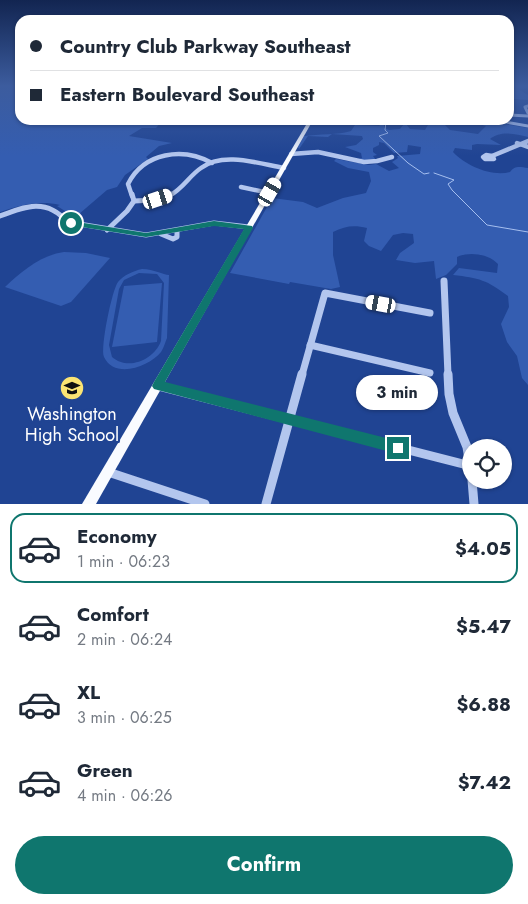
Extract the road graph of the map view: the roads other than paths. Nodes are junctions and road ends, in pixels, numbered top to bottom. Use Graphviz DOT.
graph roads {
  1 [pos="514,115"];
  2 [pos="528,115"];
  3 [pos="514,124"];
  4 [pos="308,125"];
  5 [pos="528,126"];
  6 [pos="528,141"];
  7 [pos="518,143"];
  8 [pos="528,147"];
  9 [pos="291,154"];
  10 [pos="492,156"];
  11 [pos="392,157"];
  12 [pos="212,163"];
  13 [pos="284,168"];
  14 [pos="241,187"];
  15 [pos="269,193"];
  16 [pos="134,201"];
  17 [pos="0,216"];
  18 [pos="249,228"];
  19 [pos="107,230"];
  20 [pos="444,281"];
  21 [pos="430,313"];
  22 [pos="310,345"];
  23 [pos="430,372"];
  24 [pos="158,386"];
  25 [pos="289,419"];
  26 [pos="464,439"];
  27 [pos="462,464"];
  28 [pos="108,472"];
  29 [pos="473,489"];
  30 [pos="89,504"];
  31 [pos="205,504"];
  32 [pos="266,504"];
  33 [pos="474,504"];
  1 -- 2 [label="street"];
  3 -- 5 [label="street"];
  4 -- 9 [label="main road"];
  6 -- 7 [label="street"];
  7 -- 8 [label="street"];
  7 -- 10 [label="street"];
  9 -- 11 [label="street"];
  9 -- 13 [label="main road"];
  12 -- 13 [label="street"];
  12 -- 16 [label="street"];
  12 -- 16 [label="street"];
  13 -- 15 [label="main road"];
  14 -- 15 [label="street"];
  15 -- 18 [label="main road"];
  16 -- 19 [label="street"];
  17 -- 19 [label="street"];
  18 -- 19 [label="street"];
  18 -- 24 [label="main road"];
  20 -- 26 [label="street"];
  21 -- 22 [label="street"];
  22 -- 23 [label="street"];
  22 -- 25 [label="street"];
  24 -- 25 [label="street"];
  24 -- 28 [label="main road"];
  25 -- 27 [label="street"];
  25 -- 32 [label="street"];
  28 -- 30 [label="main road"];
  28 -- 31 [label="street"];
  29 -- 33 [label="street"];
}
